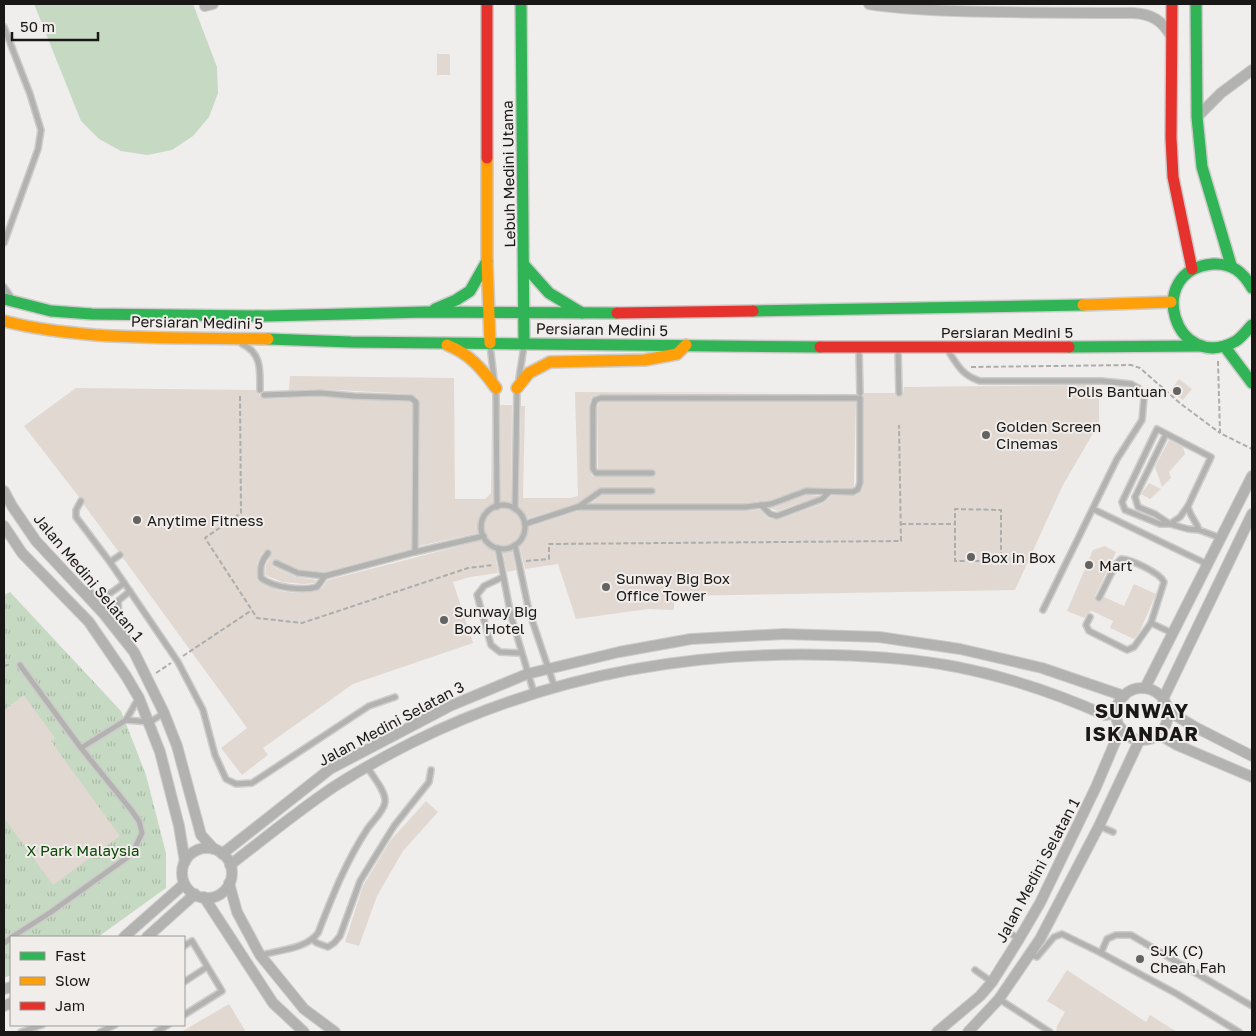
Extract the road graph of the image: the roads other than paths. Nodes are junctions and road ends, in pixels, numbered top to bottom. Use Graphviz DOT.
graph roads {
  1 [pos="487,4"];
  2 [pos="521,4"];
  3 [pos="868,4"];
  4 [pos="1172,4"];
  5 [pos="1196,4"];
  6 [pos="4,27"];
  7 [pos="1173,39"];
  8 [pos="1252,70"];
  9 [pos="1197,117"];
  10 [pos="4,244"];
  11 [pos="487,261"];
  12 [pos="524,265"];
  13 [pos="1231,265"];
  14 [pos="1192,269"];
  15 [pos="4,287"];
  16 [pos="1252,288"];
  17 [pos="4,299"];
  18 [pos="1172,302"];
  19 [pos="16,303"];
  20 [pos="426,312"];
  21 [pos="489,313"];
  22 [pos="525,313"];
  23 [pos="582,314"];
  24 [pos="4,320"];
  25 [pos="1252,325"];
  26 [pos="22,326"];
  27 [pos="4,333"];
  28 [pos="229,338"];
  29 [pos="441,343"];
  30 [pos="490,343"];
  31 [pos="524,344"];
  32 [pos="686,345"];
  33 [pos="1202,346"];
  34 [pos="946,347"];
  35 [pos="859,348"];
  36 [pos="898,348"];
  37 [pos="1221,348"];
  38 [pos="1252,384"];
  39 [pos="496,388"];
  40 [pos="518,388"];
  41 [pos="860,393"];
  42 [pos="900,393"];
  43 [pos="1166,434"];
  44 [pos="652,473"];
  45 [pos="1252,476"];
  46 [pos="652,490"];
  47 [pos="4,491"];
  48 [pos="829,492"];
  49 [pos="81,501"];
  50 [pos="762,505"];
  51 [pos="497,506"];
  52 [pos="1188,506"];
  53 [pos="577,507"];
  54 [pos="515,509"];
  55 [pos="1093,509"];
  56 [pos="1252,514"];
  57 [pos="525,524"];
  58 [pos="1170,524"];
  59 [pos="4,526"];
  60 [pos="1199,530"];
  61 [pos="484,536"];
  62 [pos="1221,538"];
  63 [pos="515,546"];
  64 [pos="498,548"];
  65 [pos="268,552"];
  66 [pos="415,552"];
  67 [pos="120,555"];
  68 [pos="110,562"];
  69 [pos="276,563"];
  70 [pos="1207,564"];
  71 [pos="325,576"];
  72 [pos="503,577"];
  73 [pos="124,583"];
  74 [pos="78,584"];
  75 [pos="130,591"];
  76 [pos="1099,598"];
  77 [pos="1043,610"];
  78 [pos="529,611"];
  79 [pos="511,616"];
  80 [pos="1090,617"];
  81 [pos="1151,623"];
  82 [pos="1172,633"];
  83 [pos="134,652"];
  84 [pos="521,653"];
  85 [pos="20,665"];
  86 [pos="549,668"];
  87 [pos="528,674"];
  88 [pos="554,688"];
  89 [pos="1145,688"];
  90 [pos="534,693"];
  91 [pos="1124,696"];
  92 [pos="139,698"];
  93 [pos="395,698"];
  94 [pos="1163,699"];
  95 [pos="1168,711"];
  96 [pos="164,713"];
  97 [pos="1116,713"];
  98 [pos="126,720"];
  99 [pos="150,722"];
  100 [pos="1121,728"];
  101 [pos="1158,734"];
  102 [pos="1140,739"];
  103 [pos="81,748"];
  104 [pos="1252,756"];
  105 [pos="368,768"];
  106 [pos="431,770"];
  107 [pos="1252,777"];
  108 [pos="1099,826"];
  109 [pos="1113,832"];
  110 [pos="218,851"];
  111 [pos="185,862"];
  112 [pos="230,864"];
  113 [pos="229,883"];
  114 [pos="184,884"];
  115 [pos="200,896"];
  116 [pos="1007,932"];
  117 [pos="15,936"];
  118 [pos="125,936"];
  119 [pos="148,936"];
  120 [pos="1019,939"];
  121 [pos="313,940"];
  122 [pos="185,945"];
  123 [pos="1101,953"];
  124 [pos="1030,954"];
  125 [pos="260,955"];
  126 [pos="207,967"];
  127 [pos="975,970"];
  128 [pos="185,981"];
  129 [pos="992,982"];
  130 [pos="998,999"];
  131 [pos="1252,1006"];
  132 [pos="185,1014"];
  133 [pos="39,1026"];
  134 [pos="113,1027"];
  135 [pos="1040,1030"];
  136 [pos="21,1032"];
  137 [pos="100,1032"];
  138 [pos="304,1032"];
  139 [pos="335,1032"];
  140 [pos="937,1032"];
  141 [pos="968,1032"];
  142 [pos="1050,1032"];
  143 [pos="1239,1032"];
  1 -- 11 [label="street, Lebuh Medini Utama"];
  2 -- 12 [label="street, Lebuh Medini Utama"];
  3 -- 7 [label="street"];
  4 -- 7 [label="street"];
  5 -- 9 [label="street"];
  6 -- 10 [label="lane"];
  7 -- 14 [label="street"];
  8 -- 9 [label="street"];
  9 -- 13 [label="street"];
  11 -- 20 [label="street"];
  11 -- 21 [label="street, Lebuh Medini Utama"];
  12 -- 22 [label="street, Lebuh Medini Utama"];
  12 -- 23 [label="street"];
  13 -- 14 [label="street"];
  13 -- 16 [label="street"];
  14 -- 18 [label="street"];
  15 -- 19 [label="lane"];
  17 -- 19 [label="street, Persiaran Medini 5"];
  18 -- 23 [label="street, Persiaran Medini 5"];
  18 -- 33 [label="street"];
  19 -- 20 [label="street, Persiaran Medini 5"];
  20 -- 21 [label="street, Persiaran Medini 5"];
  21 -- 22 [label="street, Persiaran Medini 5"];
  21 -- 30 [label="street, Lebuh Medini Utama"];
  22 -- 23 [label="street, Persiaran Medini 5"];
  22 -- 31 [label="street, Lebuh Medini Utama"];
  24 -- 26 [label="street, Persiaran Medini 5"];
  25 -- 37 [label="street"];
  26 -- 27 [label="street"];
  26 -- 28 [label="street, Persiaran Medini 5"];
  28 -- 29 [label="street, Persiaran Medini 5"];
  28 -- 66 [label="lane"];
  29 -- 30 [label="street, Persiaran Medini 5"];
  29 -- 39 [label="street"];
  30 -- 31 [label="street, Persiaran Medini 5"];
  30 -- 39 [label="lane"];
  31 -- 32 [label="street, Persiaran Medini 5"];
  31 -- 40 [label="lane"];
  32 -- 35 [label="street, Persiaran Medini 5"];
  32 -- 40 [label="street"];
  33 -- 34 [label="street, Persiaran Medini 5"];
  33 -- 37 [label="street"];
  34 -- 36 [label="street, Persiaran Medini 5"];
  34 -- 55 [label="lane"];
  35 -- 36 [label="street, Persiaran Medini 5"];
  35 -- 41 [label="lane"];
  36 -- 42 [label="lane"];
  37 -- 38 [label="street"];
  39 -- 51 [label="lane"];
  40 -- 54 [label="lane"];
  43 -- 52 [label="lane"];
  43 -- 58 [label="lane"];
  43 -- 58 [label="lane"];
  44 -- 48 [label="lane"];
  45 -- 62 [label="street"];
  46 -- 53 [label="lane"];
  47 -- 74 [label="street, Jalan Medini Selatan 1"];
  48 -- 50 [label="lane"];
  48 -- 50 [label="lane"];
  49 -- 68 [label="lane"];
  50 -- 53 [label="lane"];
  51 -- 54 [label="lane"];
  51 -- 61 [label="lane"];
  52 -- 58 [label="lane"];
  52 -- 60 [label="lane"];
  53 -- 57 [label="lane"];
  54 -- 57 [label="lane"];
  55 -- 70 [label="lane"];
  55 -- 77 [label="lane"];
  56 -- 94 [label="street"];
  57 -- 63 [label="lane"];
  58 -- 60 [label="lane"];
  59 -- 92 [label="street, Jalan Medini Selatan 1"];
  60 -- 62 [label="lane"];
  61 -- 64 [label="lane"];
  61 -- 66 [label="lane"];
  62 -- 70 [label="street"];
  63 -- 64 [label="lane"];
  63 -- 78 [label="lane"];
  64 -- 72 [label="lane"];
  65 -- 71 [label="lane"];
  66 -- 71 [label="lane"];
  67 -- 68 [label="lane"];
  68 -- 73 [label="lane"];
  69 -- 71 [label="lane"];
  70 -- 82 [label="street"];
  72 -- 79 [label="lane"];
  72 -- 84 [label="lane"];
  73 -- 74 [label="lane"];
  73 -- 75 [label="lane"];
  74 -- 83 [label="street, Jalan Medini Selatan 1"];
  75 -- 83 [label="lane"];
  75 -- 93 [label="lane"];
  76 -- 81 [label="lane"];
  78 -- 79 [label="lane"];
  78 -- 86 [label="lane"];
  79 -- 84 [label="lane"];
  80 -- 81 [label="lane"];
  81 -- 82 [label="lane"];
  82 -- 89 [label="street"];
  83 -- 96 [label="street, Jalan Medini Selatan 1"];
  84 -- 87 [label="lane"];
  85 -- 103 [label="lane"];
  86 -- 87 [label="street, Jalan Medini Selatan 3"];
  86 -- 88 [label="lane"];
  86 -- 91 [label="street, Jalan Medini Selatan 3"];
  87 -- 90 [label="lane"];
  87 -- 110 [label="street, Jalan Medini Selatan 3"];
  88 -- 90 [label="street, Jalan Medini Selatan 3"];
  88 -- 97 [label="street, Jalan Medini Selatan 3"];
  89 -- 91 [label="street"];
  89 -- 94 [label="street"];
  90 -- 105 [label="street, Jalan Medini Selatan 3"];
  91 -- 97 [label="street"];
  92 -- 98 [label="lane"];
  92 -- 99 [label="street, Jalan Medini Selatan 1"];
  94 -- 95 [label="street"];
  95 -- 101 [label="street"];
  95 -- 104 [label="street"];
  96 -- 99 [label="lane"];
  96 -- 110 [label="street, Jalan Medini Selatan 1"];
  97 -- 100 [label="street"];
  98 -- 99 [label="lane"];
  98 -- 103 [label="lane"];
  99 -- 111 [label="street, Jalan Medini Selatan 1"];
  100 -- 102 [label="street"];
  100 -- 120 [label="street, Jalan Medini Selatan 1"];
  101 -- 102 [label="street"];
  101 -- 107 [label="street"];
  102 -- 108 [label="street"];
  103 -- 117 [label="lane"];
  105 -- 112 [label="street, Jalan Medini Selatan 3"];
  105 -- 121 [label="lane"];
  106 -- 121 [label="lane"];
  108 -- 109 [label="lane"];
  108 -- 124 [label="street"];
  110 -- 111 [label="street"];
  110 -- 112 [label="street"];
  111 -- 114 [label="street"];
  112 -- 113 [label="street"];
  113 -- 115 [label="street"];
  113 -- 125 [label="street"];
  114 -- 115 [label="street"];
  114 -- 118 [label="street"];
  115 -- 119 [label="street"];
  115 -- 138 [label="street"];
  116 -- 120 [label="lane"];
  120 -- 129 [label="street, Jalan Medini Selatan 1"];
  121 -- 125 [label="lane"];
  122 -- 126 [label="lane"];
  123 -- 124 [label="lane"];
  123 -- 131 [label="lane"];
  123 -- 143 [label="lane"];
  124 -- 130 [label="street"];
  125 -- 139 [label="street"];
  126 -- 128 [label="lane"];
  126 -- 132 [label="lane"];
  127 -- 129 [label="lane"];
  129 -- 140 [label="street, Jalan Medini Selatan 1"];
  130 -- 135 [label="lane"];
  130 -- 141 [label="street"];
  133 -- 136 [label="lane"];
  134 -- 137 [label="lane"];
  135 -- 142 [label="lane"];
}
